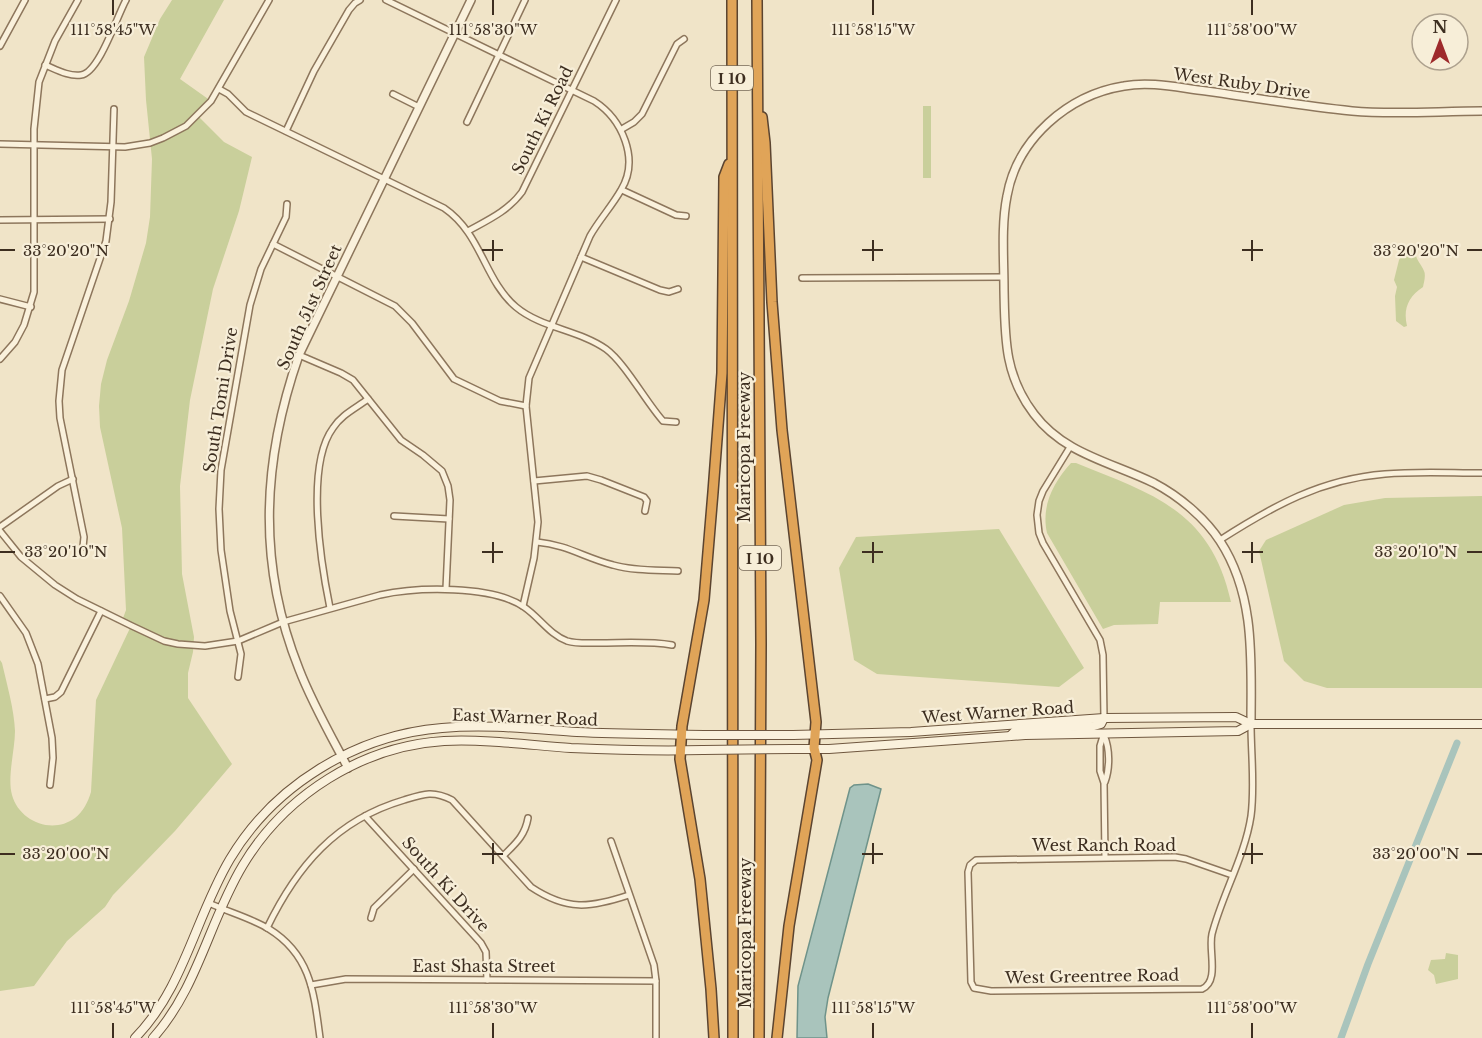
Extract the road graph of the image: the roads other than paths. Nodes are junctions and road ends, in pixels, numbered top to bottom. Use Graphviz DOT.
graph roads {
  1 [pos="25,0"];
  2 [pos="78,0"];
  3 [pos="126,0"];
  4 [pos="269,0"];
  5 [pos="360,0"];
  6 [pos="386,0"];
  7 [pos="471,0"];
  8 [pos="525,0"];
  9 [pos="616,0"];
  10 [pos="732,0"];
  11 [pos="757,0"];
  12 [pos="455,34"];
  13 [pos="684,39"];
  14 [pos="0,46"];
  15 [pos="499,54"];
  16 [pos="45,65"];
  17 [pos="757,77"];
  18 [pos="219,89"];
  19 [pos="572,90"];
  20 [pos="393,94"];
  21 [pos="419,107"];
  22 [pos="114,109"];
  23 [pos="1482,111"];
  24 [pos="467,122"];
  25 [pos="622,129"];
  26 [pos="286,131"];
  27 [pos="0,144"];
  28 [pos="33,146"];
  29 [pos="113,147"];
  30 [pos="732,156"];
  31 [pos="384,180"];
  32 [pos="622,190"];
  33 [pos="286,204"];
  34 [pos="686,216"];
  35 [pos="110,219"];
  36 [pos="0,220"];
  37 [pos="34,220"];
  38 [pos="468,231"];
  39 [pos="273,244"];
  40 [pos="581,256"];
  41 [pos="337,275"];
  42 [pos="1004,277"];
  43 [pos="802,278"];
  44 [pos="678,289"];
  45 [pos="0,300"];
  46 [pos="31,307"];
  47 [pos="552,325"];
  48 [pos="299,355"];
  49 [pos="0,359"];
  50 [pos="368,399"];
  51 [pos="526,406"];
  52 [pos="676,422"];
  53 [pos="1070,447"];
  54 [pos="1482,473"];
  55 [pos="73,480"];
  56 [pos="534,481"];
  57 [pos="645,511"];
  58 [pos="394,516"];
  59 [pos="449,519"];
  60 [pos="0,529"];
  61 [pos="1220,540"];
  62 [pos="537,542"];
  63 [pos="83,547"];
  64 [pos="678,571"];
  65 [pos="446,589"];
  66 [pos="0,596"];
  67 [pos="523,606"];
  68 [pos="330,608"];
  69 [pos="101,610"];
  70 [pos="283,622"];
  71 [pos="238,641"];
  72 [pos="672,645"];
  73 [pos="238,677"];
  74 [pos="45,699"];
  75 [pos="1104,718"];
  76 [pos="1251,724"];
  77 [pos="1482,724"];
  78 [pos="455,727"];
  79 [pos="1104,733"];
  80 [pos="815,734"];
  81 [pos="681,735"];
  82 [pos="746,735"];
  83 [pos="1010,736"];
  84 [pos="456,741"];
  85 [pos="814,748"];
  86 [pos="680,750"];
  87 [pos="748,750"];
  88 [pos="342,756"];
  89 [pos="348,768"];
  90 [pos="50,785"];
  91 [pos="365,816"];
  92 [pos="528,818"];
  93 [pos="611,842"];
  94 [pos="503,856"];
  95 [pos="1105,857"];
  96 [pos="414,869"];
  97 [pos="1232,875"];
  98 [pos="629,895"];
  99 [pos="209,903"];
  100 [pos="221,909"];
  101 [pos="371,918"];
  102 [pos="267,928"];
  103 [pos="179,975"];
  104 [pos="191,980"];
  105 [pos="487,980"];
  106 [pos="656,981"];
  107 [pos="311,985"];
  108 [pos="974,988"];
  109 [pos="135,1038"];
  110 [pos="153,1038"];
  111 [pos="320,1038"];
  112 [pos="656,1038"];
  113 [pos="714,1038"];
  114 [pos="732,1038"];
  115 [pos="759,1038"];
  116 [pos="777,1038"];
  1 -- 14 [label="street"];
  2 -- 16 [label="street"];
  3 -- 16 [label="street"];
  4 -- 18 [label="street"];
  5 -- 26 [label="street"];
  6 -- 12 [label="street"];
  7 -- 12 [label="street, South 51st Street"];
  8 -- 15 [label="street"];
  9 -- 19 [label="street, South Ki Road"];
  10 -- 30 [label="highway, Maricopa Freeway / I 10"];
  11 -- 17 [label="highway, Maricopa Freeway / I 10"];
  12 -- 15 [label="street"];
  12 -- 21 [label="street, South 51st Street"];
  13 -- 25 [label="street"];
  15 -- 19 [label="street"];
  15 -- 24 [label="street"];
  16 -- 28 [label="street"];
  17 -- 80 [label="highway"];
  17 -- 115 [label="highway, Maricopa Freeway / I 10"];
  18 -- 26 [label="street"];
  18 -- 29 [label="street"];
  19 -- 25 [label="street"];
  19 -- 38 [label="street, South Ki Road"];
  20 -- 21 [label="street"];
  21 -- 31 [label="street, South 51st Street"];
  22 -- 29 [label="street"];
  23 -- 42 [label="street, West Ruby Drive"];
  25 -- 32 [label="street"];
  26 -- 31 [label="street"];
  27 -- 28 [label="street"];
  28 -- 29 [label="street"];
  28 -- 37 [label="street"];
  29 -- 35 [label="street"];
  30 -- 81 [label="highway"];
  30 -- 114 [label="highway, Maricopa Freeway / I 10"];
  31 -- 38 [label="street"];
  31 -- 41 [label="street, South 51st Street"];
  32 -- 34 [label="street"];
  32 -- 40 [label="street"];
  33 -- 39 [label="street, South Tomi Drive"];
  35 -- 37 [label="street"];
  35 -- 55 [label="street"];
  36 -- 37 [label="street"];
  37 -- 46 [label="street"];
  38 -- 47 [label="street"];
  39 -- 41 [label="street"];
  39 -- 71 [label="street, South Tomi Drive"];
  40 -- 44 [label="street"];
  40 -- 47 [label="street"];
  41 -- 48 [label="street, South 51st Street"];
  41 -- 51 [label="street"];
  42 -- 43 [label="street"];
  42 -- 53 [label="street, West Ruby Drive"];
  45 -- 46 [label="street"];
  46 -- 49 [label="street"];
  47 -- 51 [label="street"];
  47 -- 52 [label="street"];
  48 -- 50 [label="street"];
  48 -- 70 [label="street, South 51st Street"];
  50 -- 59 [label="street"];
  50 -- 68 [label="street"];
  51 -- 56 [label="street"];
  53 -- 61 [label="street, West Ruby Drive"];
  53 -- 75 [label="street"];
  54 -- 61 [label="street"];
  55 -- 60 [label="street"];
  55 -- 63 [label="street"];
  56 -- 57 [label="street"];
  56 -- 62 [label="street"];
  58 -- 59 [label="street"];
  59 -- 65 [label="street"];
  60 -- 69 [label="street"];
  61 -- 76 [label="street, West Ruby Drive"];
  62 -- 64 [label="street"];
  62 -- 67 [label="street"];
  65 -- 67 [label="street"];
  65 -- 68 [label="street"];
  66 -- 74 [label="street"];
  67 -- 72 [label="street"];
  68 -- 70 [label="street"];
  69 -- 71 [label="street"];
  69 -- 74 [label="street"];
  70 -- 71 [label="street"];
  70 -- 88 [label="street, South 51st Street"];
  71 -- 73 [label="street, South Tomi Drive"];
  74 -- 90 [label="street"];
  75 -- 76 [label="main road, West Warner Road"];
  75 -- 80 [label="main road, West Warner Road"];
  75 -- 83 [label="main road"];
  76 -- 77 [label="main road, West Warner Road"];
  76 -- 79 [label="main road, West Warner Road"];
  76 -- 97 [label="street"];
  78 -- 81 [label="main road, East Warner Road"];
  78 -- 84 [label="main road"];
  78 -- 88 [label="main road, East Warner Road"];
  79 -- 83 [label="main road, West Warner Road"];
  79 -- 95 [label="street"];
  80 -- 82 [label="main road, West Warner Road, bridge"];
  80 -- 85 [label="highway"];
  81 -- 82 [label="main road, East Warner Road, bridge"];
  81 -- 86 [label="highway"];
  83 -- 85 [label="main road, West Warner Road"];
  84 -- 86 [label="main road, East Warner Road"];
  84 -- 89 [label="main road, East Warner Road"];
  85 -- 87 [label="main road, West Warner Road, bridge"];
  85 -- 116 [label="highway"];
  86 -- 87 [label="main road, East Warner Road, bridge"];
  86 -- 113 [label="highway"];
  88 -- 89 [label="street, South 51st Street"];
  88 -- 99 [label="main road, East Warner Road"];
  89 -- 100 [label="main road, East Warner Road"];
  91 -- 94 [label="street"];
  91 -- 96 [label="street, South Ki Drive"];
  91 -- 102 [label="street"];
  92 -- 94 [label="street"];
  93 -- 98 [label="street"];
  94 -- 98 [label="street"];
  95 -- 97 [label="street, West Ranch Road"];
  95 -- 108 [label="street, West Ranch Road"];
  96 -- 101 [label="street"];
  96 -- 105 [label="street, South Ki Drive"];
  97 -- 108 [label="street, West Greentree Road"];
  98 -- 106 [label="street"];
  99 -- 100 [label="street"];
  99 -- 103 [label="main road, East Warner Road"];
  100 -- 102 [label="street"];
  100 -- 104 [label="main road, East Warner Road"];
  102 -- 107 [label="street"];
  103 -- 104 [label="main road"];
  103 -- 109 [label="main road, East Warner Road"];
  104 -- 110 [label="main road, East Warner Road"];
  105 -- 106 [label="street, East Shasta Street"];
  105 -- 107 [label="street, East Shasta Street"];
  106 -- 112 [label="street"];
  107 -- 111 [label="street"];
}
